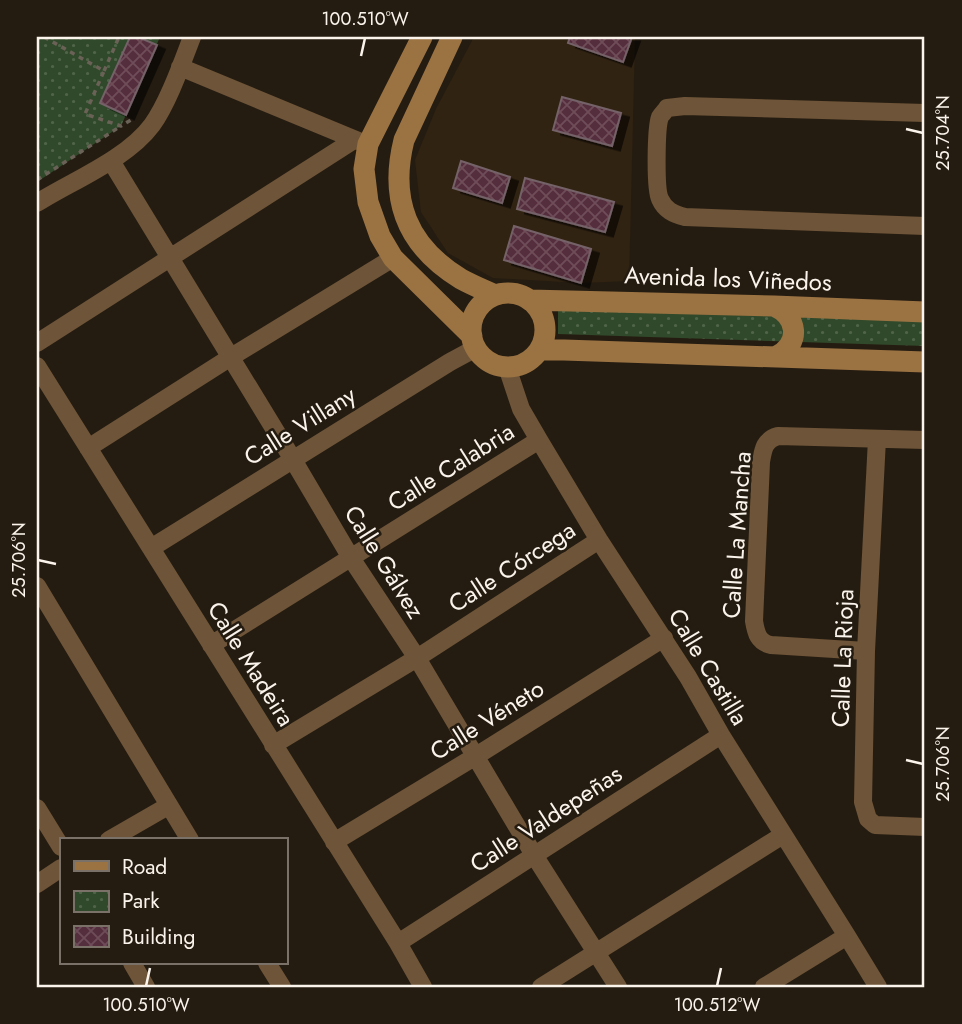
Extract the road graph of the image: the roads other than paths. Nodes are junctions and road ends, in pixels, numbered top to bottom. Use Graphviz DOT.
graph roads {
  1 [pos="192,37"];
  2 [pos="418,38"];
  3 [pos="449,44"];
  4 [pos="180,67"];
  5 [pos="925,113"];
  6 [pos="361,142"];
  7 [pos="111,161"];
  8 [pos="37,203"];
  9 [pos="925,226"];
  10 [pos="170,258"];
  11 [pos="393,258"];
  12 [pos="495,295"];
  13 [pos="529,300"];
  14 [pos="774,306"];
  15 [pos="925,312"];
  16 [pos="474,342"];
  17 [pos="37,343"];
  18 [pos="539,351"];
  19 [pos="230,356"];
  20 [pos="777,356"];
  21 [pos="925,362"];
  22 [pos="37,366"];
  23 [pos="507,366"];
  24 [pos="877,439"];
  25 [pos="539,440"];
  26 [pos="925,440"];
  27 [pos="88,448"];
  28 [pos="292,458"];
  29 [pos="599,540"];
  30 [pos="151,548"];
  31 [pos="351,558"];
  32 [pos="37,586"];
  33 [pos="664,638"];
  34 [pos="211,645"];
  35 [pos="866,651"];
  36 [pos="417,658"];
  37 [pos="721,736"];
  38 [pos="273,745"];
  39 [pos="477,756"];
  40 [pos="168,806"];
  41 [pos="37,808"];
  42 [pos="925,827"];
  43 [pos="783,835"];
  44 [pos="112,838"];
  45 [pos="189,838"];
  46 [pos="334,842"];
  47 [pos="60,845"];
  48 [pos="534,855"];
  49 [pos="60,869"];
  50 [pos="37,884"];
  51 [pos="847,936"];
  52 [pos="398,943"];
  53 [pos="596,952"];
  54 [pos="133,964"];
  55 [pos="268,964"];
  56 [pos="146,987"];
  57 [pos="282,987"];
  58 [pos="423,987"];
  59 [pos="541,987"];
  60 [pos="618,987"];
  61 [pos="764,987"];
  62 [pos="878,987"];
  1 -- 4 [label="street"];
  2 -- 3 [label="street"];
  2 -- 6 [label="street"];
  3 -- 12 [label="street"];
  4 -- 6 [label="street"];
  4 -- 7 [label="street"];
  5 -- 9 [label="street"];
  6 -- 10 [label="street"];
  6 -- 11 [label="street"];
  7 -- 8 [label="street"];
  7 -- 10 [label="street, Calle Gálvez"];
  10 -- 17 [label="street"];
  10 -- 19 [label="street, Calle Gálvez"];
  11 -- 16 [label="street"];
  11 -- 19 [label="street"];
  12 -- 13 [label="street"];
  12 -- 16 [label="street"];
  13 -- 14 [label="street, Avenida los Viñedos"];
  13 -- 18 [label="street"];
  14 -- 15 [label="street, Avenida los Viñedos"];
  14 -- 20 [label="street"];
  16 -- 23 [label="street"];
  16 -- 28 [label="street, Calle Villany"];
  18 -- 20 [label="street"];
  18 -- 23 [label="street"];
  19 -- 27 [label="street"];
  19 -- 28 [label="street, Calle Gálvez"];
  20 -- 21 [label="street"];
  22 -- 27 [label="street, Calle Madeira"];
  23 -- 25 [label="street, Calle Castilla"];
  24 -- 26 [label="street, Calle La Mancha"];
  24 -- 35 [label="street, Calle La Rioja"];
  24 -- 35 [label="street, Calle La Mancha"];
  25 -- 29 [label="street, Calle Castilla"];
  25 -- 31 [label="street, Calle Calabria"];
  27 -- 30 [label="street, Calle Madeira"];
  28 -- 30 [label="street, Calle Villany"];
  28 -- 31 [label="street, Calle Gálvez"];
  29 -- 33 [label="street, Calle Castilla"];
  29 -- 36 [label="street, Calle Córcega"];
  30 -- 34 [label="street, Calle Madeira"];
  31 -- 34 [label="street, Calle Calabria"];
  31 -- 36 [label="street, Calle Gálvez"];
  32 -- 40 [label="street"];
  33 -- 37 [label="street, Calle Castilla"];
  33 -- 39 [label="street, Calle Véneto"];
  34 -- 38 [label="street, Calle Madeira"];
  35 -- 42 [label="street, Calle La Rioja"];
  36 -- 38 [label="street, Calle Córcega"];
  36 -- 39 [label="street, Calle Gálvez"];
  37 -- 43 [label="street, Calle Castilla"];
  37 -- 48 [label="street, Calle Valdepeñas"];
  38 -- 46 [label="street, Calle Madeira"];
  39 -- 46 [label="street, Calle Véneto"];
  39 -- 48 [label="street, Calle Gálvez"];
  40 -- 44 [label="street"];
  40 -- 45 [label="street"];
  41 -- 47 [label="street"];
  43 -- 51 [label="street, Calle Castilla"];
  43 -- 53 [label="street"];
  46 -- 52 [label="street, Calle Madeira"];
  48 -- 52 [label="street, Calle Valdepeñas"];
  48 -- 53 [label="street, Calle Gálvez"];
  49 -- 50 [label="street"];
  51 -- 61 [label="street"];
  51 -- 62 [label="street, Calle Castilla"];
  52 -- 58 [label="street, Calle Madeira"];
  53 -- 59 [label="street"];
  53 -- 60 [label="street, Calle Gálvez"];
  54 -- 56 [label="street"];
  55 -- 57 [label="street"];
}
